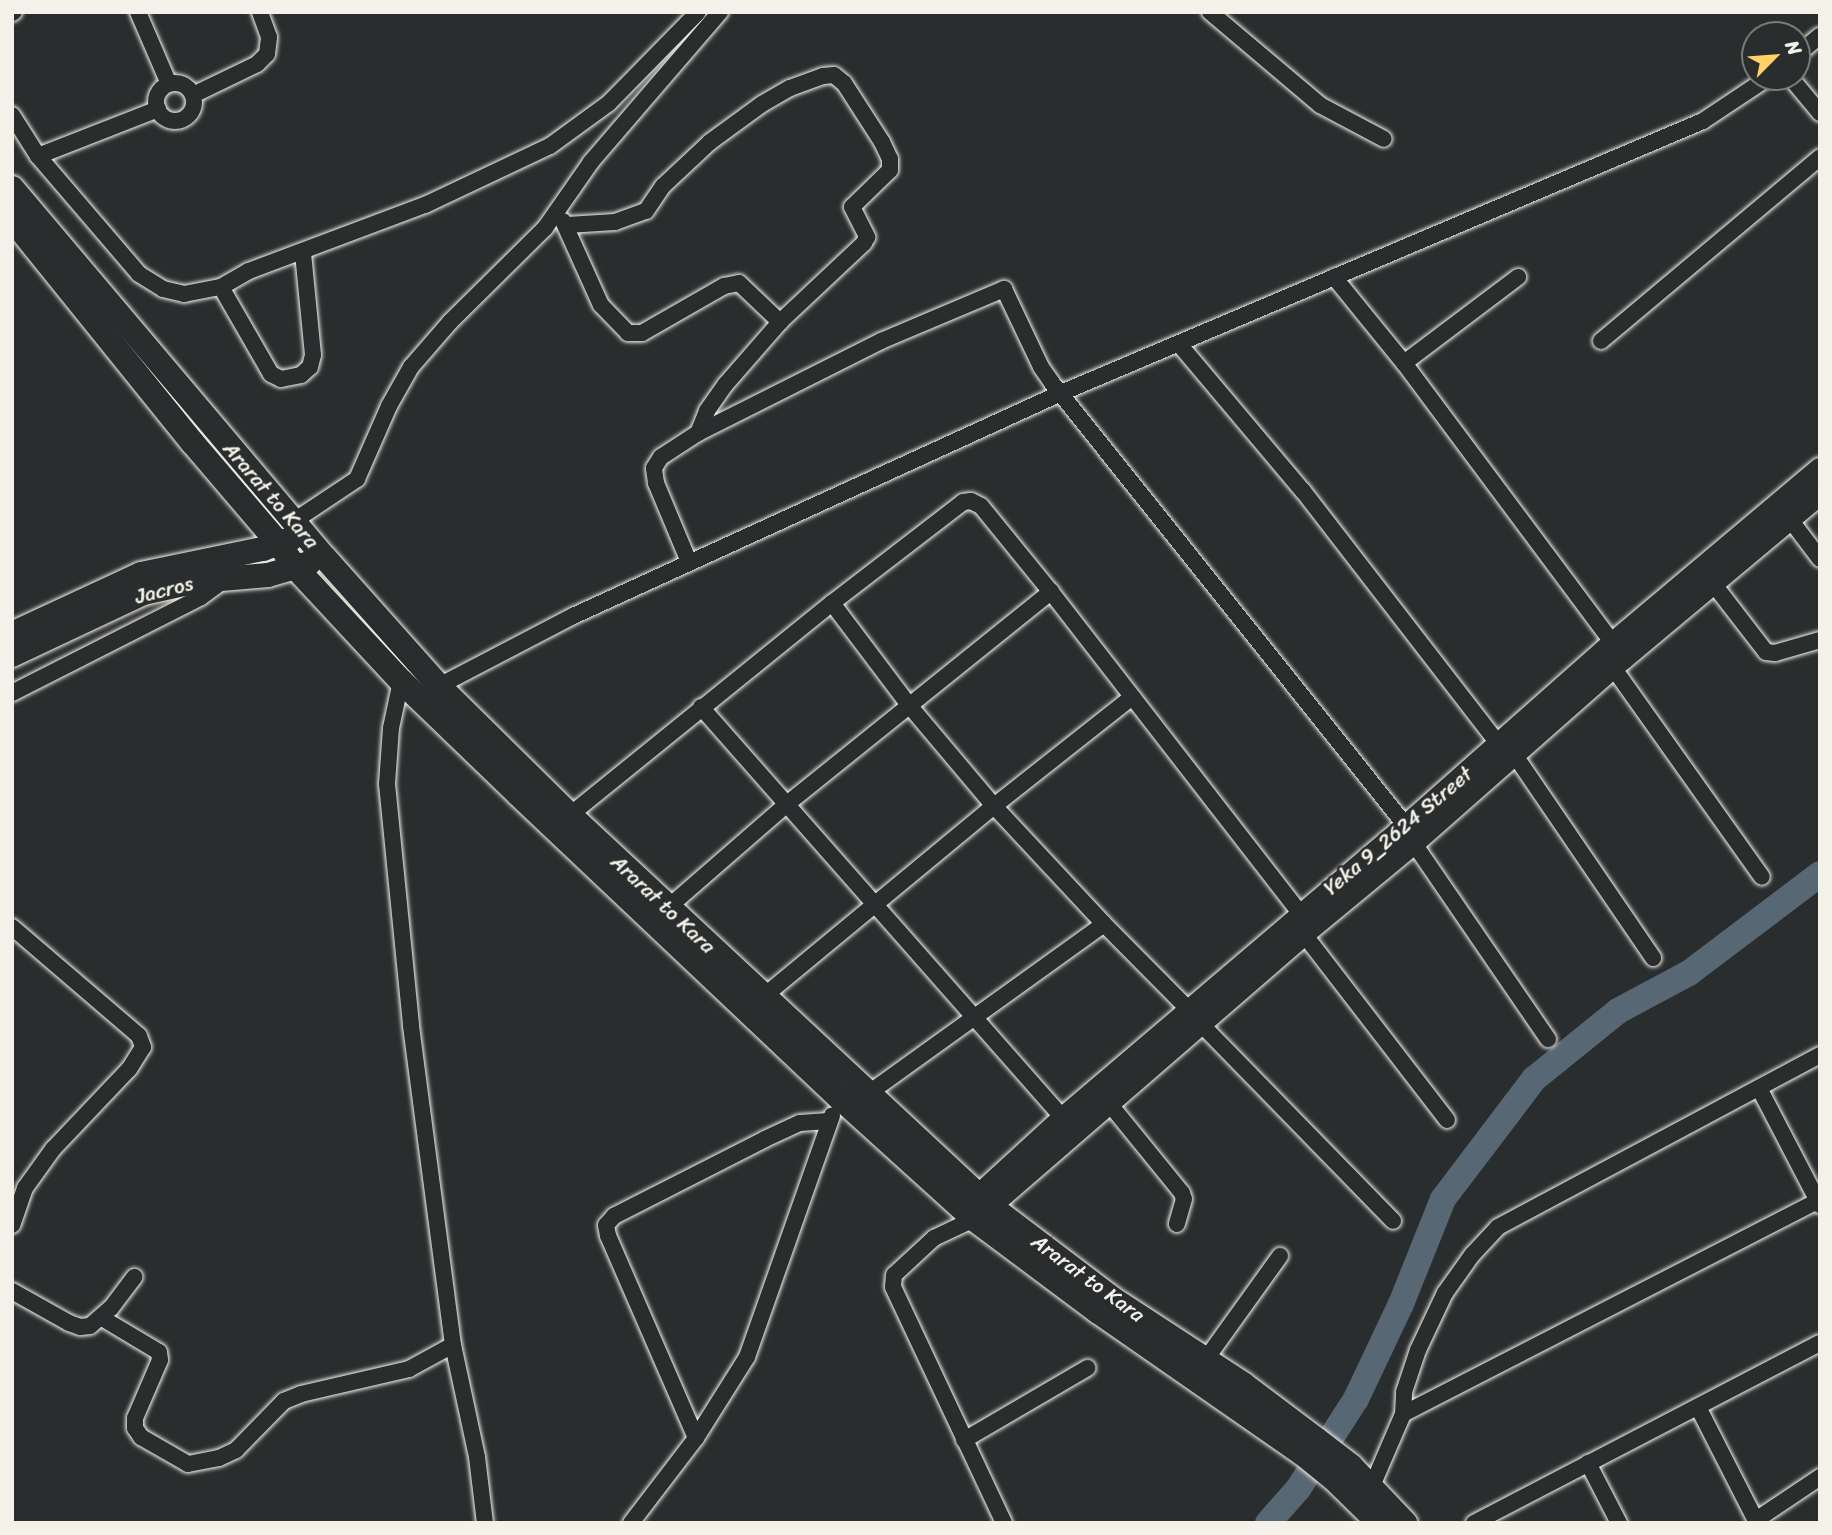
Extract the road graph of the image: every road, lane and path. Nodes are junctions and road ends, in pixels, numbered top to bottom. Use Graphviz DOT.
graph roads {
  1 [pos="138,12"];
  2 [pos="260,12"];
  3 [pos="698,12"];
  4 [pos="720,12"];
  5 [pos="1210,12"];
  6 [pos="169,84"];
  7 [pos="1748,91"];
  8 [pos="1802,91"];
  9 [pos="193,95"];
  10 [pos="158,109"];
  11 [pos="1820,113"];
  12 [pos="12,115"];
  13 [pos="1384,139"];
  14 [pos="38,156"];
  15 [pos="1820,157"];
  16 [pos="12,188"];
  17 [pos="12,219"];
  18 [pos="562,220"];
  19 [pos="303,253"];
  20 [pos="1334,277"];
  21 [pos="1518,277"];
  22 [pos="221,288"];
  23 [pos="780,322"];
  24 [pos="1601,341"];
  25 [pos="1179,344"];
  26 [pos="1404,363"];
  27 [pos="1061,393"];
  28 [pos="698,433"];
  29 [pos="1820,469"];
  30 [pos="1820,492"];
  31 [pos="1789,518"];
  32 [pos="300,528"];
  33 [pos="279,544"];
  34 [pos="325,558"];
  35 [pos="1820,559"];
  36 [pos="688,562"];
  37 [pos="295,567"];
  38 [pos="223,581"];
  39 [pos="1712,582"];
  40 [pos="1051,592"];
  41 [pos="832,603"];
  42 [pos="12,634"];
  43 [pos="1820,640"];
  44 [pos="12,655"];
  45 [pos="1612,655"];
  46 [pos="401,681"];
  47 [pos="439,686"];
  48 [pos="12,693"];
  49 [pos="1132,697"];
  50 [pos="908,704"];
  51 [pos="701,707"];
  52 [pos="1506,750"];
  53 [pos="787,804"];
  54 [pos="994,806"];
  55 [pos="570,816"];
  56 [pos="1410,834"];
  57 [pos="1762,877"];
  58 [pos="873,905"];
  59 [pos="660,916"];
  60 [pos="1302,923"];
  61 [pos="1104,924"];
  62 [pos="12,927"];
  63 [pos="1653,957"];
  64 [pos="763,997"];
  65 [pos="974,1016"];
  66 [pos="1195,1017"];
  67 [pos="1548,1039"];
  68 [pos="1820,1055"];
  69 [pos="1759,1088"];
  70 [pos="869,1093"];
  71 [pos="841,1099"];
  72 [pos="1108,1102"];
  73 [pos="1063,1118"];
  74 [pos="1447,1120"];
  75 [pos="828,1121"];
  76 [pos="1028,1160"];
  77 [pos="1819,1203"];
  78 [pos="971,1211"];
  79 [pos="1393,1221"];
  80 [pos="1177,1224"];
  81 [pos="12,1225"];
  82 [pos="1280,1256"];
  83 [pos="134,1277"];
  84 [pos="12,1291"];
  85 [pos="1104,1304"];
  86 [pos="102,1318"];
  87 [pos="1820,1343"];
  88 [pos="453,1345"];
  89 [pos="1206,1359"];
  90 [pos="1087,1368"];
  91 [pos="1698,1406"];
  92 [pos="1402,1414"];
  93 [pos="696,1438"];
  94 [pos="964,1440"];
  95 [pos="1310,1447"];
  96 [pos="1588,1464"];
  97 [pos="1820,1478"];
  98 [pos="1376,1505"];
  99 [pos="1756,1521"];
  100 [pos="485,1523"];
  101 [pos="631,1523"];
  102 [pos="1003,1523"];
  103 [pos="1405,1523"];
  104 [pos="1474,1523"];
  105 [pos="1619,1523"];
  1 -- 6 [label="street"];
  2 -- 9 [label="street"];
  3 -- 19 [label="street"];
  4 -- 18 [label="street"];
  5 -- 13 [label="street"];
  6 -- 9 [label="street"];
  6 -- 10 [label="street"];
  7 -- 20 [label="street"];
  8 -- 11 [label="street"];
  9 -- 10 [label="street"];
  10 -- 14 [label="street"];
  12 -- 14 [label="street"];
  14 -- 22 [label="street"];
  15 -- 24 [label="street"];
  16 -- 32 [label="main road, Ararat to Kara"];
  17 -- 33 [label="main road, Ararat to Kara"];
  18 -- 23 [label="street"];
  18 -- 23 [label="street"];
  18 -- 32 [label="street"];
  19 -- 22 [label="street"];
  19 -- 22 [label="street"];
  20 -- 25 [label="street"];
  20 -- 26 [label="street"];
  21 -- 26 [label="street"];
  23 -- 28 [label="street"];
  25 -- 27 [label="street"];
  25 -- 52 [label="street"];
  26 -- 45 [label="street"];
  27 -- 28 [label="street"];
  27 -- 36 [label="street"];
  27 -- 56 [label="street"];
  28 -- 36 [label="street"];
  29 -- 45 [label="main road, Yeka 9_2624 Street"];
  30 -- 31 [label="main road, Yeka 9_2624 Street"];
  31 -- 35 [label="street"];
  31 -- 39 [label="main road, Yeka 9_2624 Street"];
  32 -- 33 [label="main road, Jacros"];
  32 -- 34 [label="main road, Ararat to Kara"];
  33 -- 37 [label="main road, Ararat to Kara"];
  33 -- 42 [label="main road, Jacros"];
  34 -- 37 [label="main road, Jacros"];
  34 -- 47 [label="main road, Ararat to Kara"];
  36 -- 47 [label="street"];
  37 -- 38 [label="main road, Jacros"];
  37 -- 46 [label="main road, Ararat to Kara"];
  38 -- 44 [label="main road, Jacros"];
  38 -- 48 [label="street"];
  39 -- 43 [label="street"];
  39 -- 45 [label="main road, Yeka 9_2624 Street"];
  40 -- 41 [label="street"];
  40 -- 49 [label="street"];
  40 -- 50 [label="street"];
  41 -- 50 [label="street"];
  41 -- 51 [label="street"];
  45 -- 52 [label="main road, Yeka 9_2624 Street"];
  45 -- 57 [label="street"];
  46 -- 59 [label="main road, Ararat to Kara"];
  46 -- 88 [label="street"];
  47 -- 55 [label="main road, Ararat to Kara"];
  49 -- 54 [label="street"];
  49 -- 60 [label="street"];
  50 -- 53 [label="street"];
  50 -- 54 [label="street"];
  51 -- 53 [label="street"];
  51 -- 55 [label="street"];
  52 -- 56 [label="main road, Yeka 9_2624 Street"];
  52 -- 63 [label="street"];
  53 -- 58 [label="street"];
  53 -- 59 [label="street"];
  54 -- 58 [label="street"];
  54 -- 61 [label="street"];
  55 -- 59 [label="main road, Ararat to Kara"];
  56 -- 60 [label="main road, Yeka 9_2624 Street"];
  56 -- 67 [label="street"];
  58 -- 64 [label="street"];
  58 -- 65 [label="street"];
  59 -- 64 [label="main road, Ararat to Kara"];
  59 -- 71 [label="main road, Ararat to Kara"];
  60 -- 66 [label="main road, Yeka 9_2624 Street"];
  60 -- 74 [label="street"];
  61 -- 65 [label="street"];
  61 -- 66 [label="street"];
  62 -- 81 [label="street"];
  64 -- 70 [label="main road, Ararat to Kara"];
  65 -- 70 [label="street"];
  65 -- 73 [label="street"];
  66 -- 72 [label="main road, Yeka 9_2624 Street"];
  66 -- 73 [label="main road, Yeka 9_2624 Street"];
  66 -- 79 [label="street"];
  68 -- 69 [label="street"];
  69 -- 77 [label="street"];
  69 -- 92 [label="street"];
  70 -- 78 [label="main road, Ararat to Kara"];
  71 -- 75 [label="street"];
  71 -- 78 [label="main road, Ararat to Kara"];
  72 -- 76 [label="main road, Yeka 9_2624 Street"];
  72 -- 80 [label="street"];
  73 -- 76 [label="main road, Yeka 9_2624 Street"];
  75 -- 93 [label="street"];
  75 -- 93 [label="street"];
  76 -- 78 [label="main road, Yeka 9_2624 Street"];
  77 -- 92 [label="street"];
  78 -- 85 [label="main road, Ararat to Kara"];
  78 -- 94 [label="street"];
  82 -- 89 [label="street"];
  83 -- 86 [label="street"];
  84 -- 86 [label="street"];
  85 -- 89 [label="main road, Ararat to Kara"];
  85 -- 95 [label="main road, Ararat to Kara"];
  86 -- 88 [label="street"];
  87 -- 91 [label="street"];
  88 -- 100 [label="street"];
  89 -- 95 [label="main road, Ararat to Kara"];
  90 -- 94 [label="street"];
  91 -- 96 [label="street"];
  91 -- 99 [label="street"];
  92 -- 98 [label="street"];
  93 -- 101 [label="street"];
  94 -- 102 [label="street"];
  95 -- 98 [label="main road, Ararat to Kara"];
  96 -- 104 [label="street"];
  96 -- 105 [label="street"];
  97 -- 99 [label="street"];
  98 -- 103 [label="main road, Ararat to Kara"];
}
